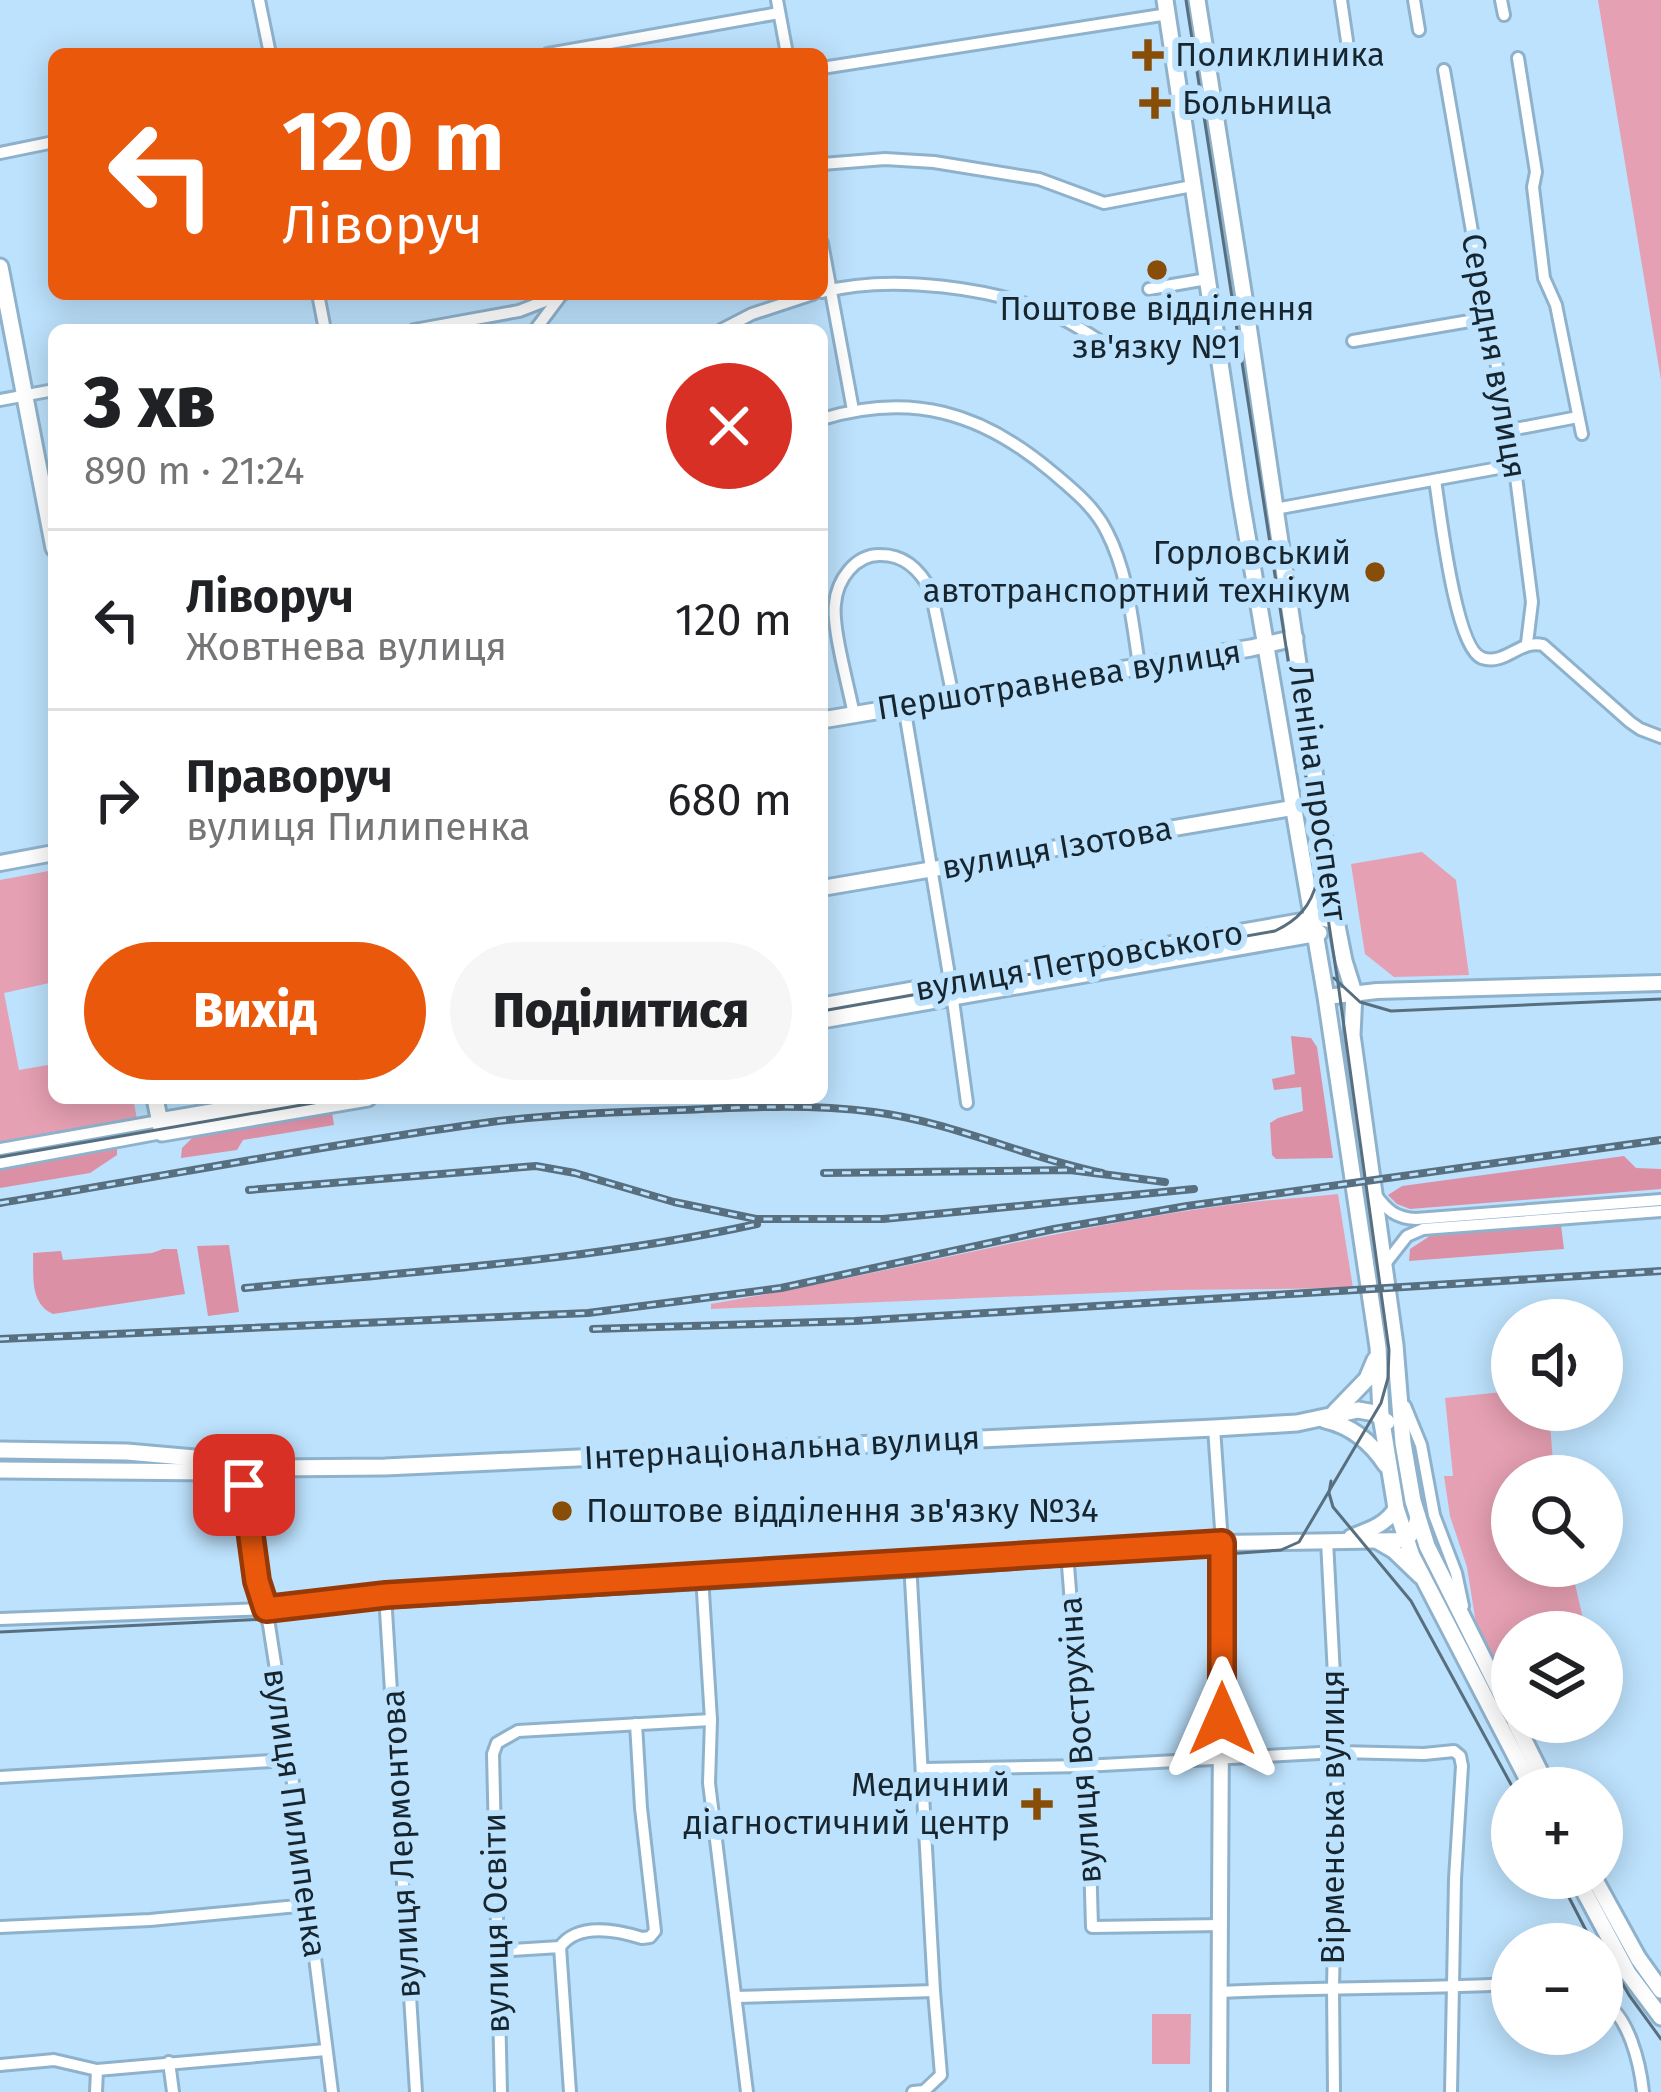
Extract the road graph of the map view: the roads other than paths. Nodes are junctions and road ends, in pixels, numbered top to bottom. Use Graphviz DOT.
graph roads {
  1 [pos="260,0"];
  2 [pos="1197,0"];
  3 [pos="1341,0"];
  4 [pos="1414,0"];
  5 [pos="1502,0"];
  6 [pos="778,7"];
  7 [pos="1166,7"];
  8 [pos="1504,15"];
  9 [pos="1420,30"];
  10 [pos="1347,40"];
  11 [pos="269,48"];
  12 [pos="577,48"];
  13 [pos="786,48"];
  14 [pos="1518,58"];
  15 [pos="828,67"];
  16 [pos="1444,70"];
  17 [pos="48,143"];
  18 [pos="0,153"];
  19 [pos="828,164"];
  20 [pos="1192,186"];
  21 [pos="0,267"];
  22 [pos="1207,279"];
  23 [pos="1149,289"];
  24 [pos="828,291"];
  25 [pos="549,300"];
  26 [pos="558,300"];
  27 [pos="795,300"];
  28 [pos="828,300"];
  29 [pos="1487,318"];
  30 [pos="482,324"];
  31 [pos="540,324"];
  32 [pos="733,324"];
  33 [pos="1353,341"];
  34 [pos="1109,347"];
  35 [pos="48,391"];
  36 [pos="25,395"];
  37 [pos="0,400"];
  38 [pos="853,410"];
  39 [pos="828,417"];
  40 [pos="1579,417"];
  41 [pos="1510,430"];
  42 [pos="1582,434"];
  43 [pos="1515,465"];
  44 [pos="1435,480"];
  45 [pos="1275,509"];
  46 [pos="48,516"];
  47 [pos="828,604"];
  48 [pos="834,608"];
  49 [pos="1295,638"];
  50 [pos="1527,643"];
  51 [pos="1267,645"];
  52 [pos="1138,665"];
  53 [pos="953,697"];
  54 [pos="904,706"];
  55 [pos="854,715"];
  56 [pos="828,719"];
  57 [pos="1661,737"];
  58 [pos="1292,808"];
  59 [pos="48,854"];
  60 [pos="0,863"];
  61 [pos="930,869"];
  62 [pos="828,888"];
  63 [pos="1336,921"];
  64 [pos="1314,927"];
  65 [pos="1344,961"];
  66 [pos="1661,983"];
  67 [pos="951,991"];
  68 [pos="1377,991"];
  69 [pos="1326,997"];
  70 [pos="1354,1000"];
  71 [pos="828,1005"];
  72 [pos="828,1019"];
  73 [pos="967,1103"];
  74 [pos="156,1104"];
  75 [pos="266,1104"];
  76 [pos="325,1104"];
  77 [pos="160,1127"];
  78 [pos="0,1149"];
  79 [pos="0,1163"];
  80 [pos="1374,1192"];
  81 [pos="1661,1200"];
  82 [pos="1661,1211"];
  83 [pos="1384,1264"];
  84 [pos="1378,1347"];
  85 [pos="1397,1390"];
  86 [pos="1381,1416"];
  87 [pos="1322,1419"];
  88 [pos="1347,1426"];
  89 [pos="1214,1428"];
  90 [pos="1403,1444"];
  91 [pos="0,1450"];
  92 [pos="242,1465"];
  93 [pos="1388,1469"];
  94 [pos="0,1470"];
  95 [pos="1428,1488"];
  96 [pos="1396,1508"];
  97 [pos="1418,1516"];
  98 [pos="1372,1539"];
  99 [pos="1406,1540"];
  100 [pos="1333,1541"];
  101 [pos="1222,1543"];
  102 [pos="1067,1553"];
  103 [pos="910,1562"];
  104 [pos="702,1576"];
  105 [pos="1425,1581"];
  106 [pos="386,1595"];
  107 [pos="266,1609"];
  108 [pos="0,1619"];
  109 [pos="1468,1627"];
  110 [pos="1491,1673"];
  111 [pos="711,1720"];
  112 [pos="636,1724"];
  113 [pos="1338,1752"];
  114 [pos="290,1760"];
  115 [pos="1222,1760"];
  116 [pos="1084,1766"];
  117 [pos="1521,1767"];
  118 [pos="923,1769"];
  119 [pos="0,1777"];
  120 [pos="1588,1899"];
  121 [pos="1606,1899"];
  122 [pos="308,1905"];
  123 [pos="1220,1925"];
  124 [pos="0,1927"];
  125 [pos="560,1946"];
  126 [pos="496,1951"];
  127 [pos="1491,1985"];
  128 [pos="1453,1986"];
  129 [pos="1333,1987"];
  130 [pos="1661,1990"];
  131 [pos="934,1991"];
  132 [pos="1220,1992"];
  133 [pos="736,1997"];
  134 [pos="1661,2017"];
  135 [pos="1623,2025"];
  136 [pos="326,2050"];
  137 [pos="169,2062"];
  138 [pos="0,2065"];
  139 [pos="97,2071"];
  140 [pos="96,2092"];
  141 [pos="172,2092"];
  142 [pos="332,2092"];
  143 [pos="416,2092"];
  144 [pos="501,2092"];
  145 [pos="570,2092"];
  146 [pos="747,2092"];
  147 [pos="914,2092"];
  148 [pos="1219,2092"];
  149 [pos="1334,2092"];
  150 [pos="1451,2092"];
  151 [pos="1643,2092"];
  1 -- 11 [label="street"];
  2 -- 45 [label="main road, Леніна проспект"];
  3 -- 10 [label="street"];
  4 -- 9 [label="street"];
  5 -- 8 [label="street"];
  6 -- 12 [label="street"];
  6 -- 13 [label="street"];
  7 -- 15 [label="street"];
  7 -- 20 [label="main road, Леніна проспект"];
  14 -- 40 [label="street"];
  16 -- 29 [label="street, Середня вулиця"];
  17 -- 18 [label="street"];
  19 -- 20 [label="street"];
  20 -- 22 [label="main road, Леніна проспект"];
  21 -- 36 [label="main road"];
  22 -- 23 [label="street"];
  22 -- 51 [label="main road, Леніна проспект"];
  24 -- 34 [label="street"];
  25 -- 30 [label="street"];
  26 -- 31 [label="street"];
  27 -- 32 [label="street"];
  28 -- 38 [label="street"];
  29 -- 33 [label="street"];
  29 -- 41 [label="street, Середня вулиця"];
  35 -- 36 [label="street"];
  36 -- 37 [label="street"];
  36 -- 46 [label="main road"];
  38 -- 39 [label="street"];
  38 -- 52 [label="street"];
  40 -- 41 [label="street"];
  40 -- 42 [label="street"];
  41 -- 43 [label="street, Середня вулиця"];
  43 -- 44 [label="street"];
  43 -- 50 [label="street, Середня вулиця"];
  44 -- 45 [label="street"];
  44 -- 50 [label="street"];
  45 -- 49 [label="main road, Леніна проспект"];
  47 -- 48 [label="street"];
  48 -- 53 [label="street"];
  48 -- 55 [label="street"];
  49 -- 51 [label="main road, Першотравнева вулиця"];
  49 -- 63 [label="main road, Леніна проспект"];
  50 -- 57 [label="street"];
  51 -- 52 [label="main road, Першотравнева вулиця"];
  51 -- 58 [label="main road, Леніна проспект"];
  52 -- 53 [label="main road, Першотравнева вулиця"];
  53 -- 54 [label="main road, Першотравнева вулиця"];
  54 -- 55 [label="main road, Першотравнева вулиця"];
  54 -- 61 [label="street"];
  55 -- 56 [label="main road, Першотравнева вулиця"];
  58 -- 61 [label="street, вулиця Ізотова"];
  58 -- 64 [label="main road, Леніна проспект"];
  59 -- 60 [label="street"];
  61 -- 62 [label="street, вулиця Ізотова"];
  61 -- 67 [label="street"];
  63 -- 64 [label="main road, вулиця Петровського"];
  63 -- 65 [label="main road, Леніна проспект"];
  64 -- 67 [label="main road, вулиця Петровського"];
  64 -- 69 [label="main road, Леніна проспект"];
  65 -- 68 [label="street"];
  65 -- 70 [label="main road, Леніна проспект"];
  66 -- 68 [label="street"];
  67 -- 71 [label="main road, вулиця Петровського"];
  67 -- 72 [label="main road, вулиця Петровського"];
  67 -- 73 [label="street"];
  68 -- 70 [label="street"];
  69 -- 70 [label="street"];
  69 -- 84 [label="main road, Леніна проспект"];
  70 -- 80 [label="main road, Леніна проспект"];
  74 -- 77 [label="main road"];
  75 -- 77 [label="main road"];
  76 -- 77 [label="main road"];
  77 -- 78 [label="street"];
  77 -- 79 [label="street"];
  80 -- 81 [label="street"];
  80 -- 83 [label="main road, Леніна проспект"];
  82 -- 83 [label="street"];
  83 -- 85 [label="main road, Леніна проспект"];
  84 -- 86 [label="main road, Леніна проспект"];
  84 -- 87 [label="main road"];
  85 -- 86 [label="main road"];
  85 -- 90 [label="main road, Леніна проспект"];
  85 -- 95 [label="street"];
  86 -- 87 [label="main road, Інтернаціональна вулиця"];
  86 -- 88 [label="main road"];
  86 -- 90 [label="main road"];
  86 -- 93 [label="main road, Леніна проспект"];
  87 -- 88 [label="main road, Інтернаціональна вулиця"];
  87 -- 89 [label="main road, Інтернаціональна вулиця"];
  88 -- 93 [label="main road"];
  89 -- 92 [label="main road, Інтернаціональна вулиця"];
  89 -- 101 [label="street"];
  90 -- 97 [label="main road, Леніна проспект"];
  91 -- 92 [label="main road, Інтернаціональна вулиця"];
  92 -- 94 [label="main road, Інтернаціональна вулиця"];
  92 -- 107 [label="street, вулиця Пилипенка"];
  93 -- 96 [label="main road, Леніна проспект"];
  95 -- 97 [label="street"];
  95 -- 109 [label="street"];
  96 -- 99 [label="main road, Леніна проспект"];
  96 -- 100 [label="street"];
  97 -- 99 [label="street"];
  97 -- 109 [label="main road, Леніна проспект"];
  98 -- 99 [label="street"];
  98 -- 100 [label="street"];
  98 -- 105 [label="street"];
  99 -- 105 [label="main road, Леніна проспект"];
  100 -- 101 [label="street"];
  100 -- 113 [label="street, Вірменська вулиця"];
  101 -- 102 [label="street"];
  101 -- 115 [label="street"];
  102 -- 103 [label="street"];
  102 -- 116 [label="street, вулиця Вострухіна"];
  103 -- 104 [label="street"];
  103 -- 118 [label="street"];
  104 -- 106 [label="street"];
  104 -- 111 [label="street"];
  105 -- 117 [label="main road, Леніна проспект"];
  106 -- 107 [label="street"];
  106 -- 143 [label="street, вулиця Лермонтова"];
  107 -- 108 [label="street"];
  107 -- 114 [label="street, вулиця Пилипенка"];
  109 -- 110 [label="main road, Леніна проспект"];
  111 -- 112 [label="street"];
  111 -- 133 [label="street"];
  112 -- 125 [label="street"];
  112 -- 126 [label="street, вулиця Освіти"];
  113 -- 115 [label="street"];
  113 -- 128 [label="street"];
  113 -- 129 [label="street, Вірменська вулиця"];
  114 -- 119 [label="street"];
  114 -- 122 [label="street, вулиця Пилипенка"];
  115 -- 116 [label="street"];
  115 -- 123 [label="street"];
  116 -- 118 [label="street"];
  116 -- 123 [label="street, вулиця Вострухіна"];
  118 -- 131 [label="street"];
  120 -- 134 [label="main road"];
  121 -- 130 [label="main road"];
  122 -- 124 [label="street"];
  122 -- 136 [label="street, вулиця Пилипенка"];
  123 -- 132 [label="street"];
  125 -- 126 [label="street"];
  125 -- 145 [label="street"];
  126 -- 144 [label="street, вулиця Освіти"];
  127 -- 128 [label="street"];
  128 -- 129 [label="street"];
  128 -- 150 [label="street"];
  129 -- 132 [label="street"];
  129 -- 149 [label="street, Вірменська вулиця"];
  131 -- 133 [label="street"];
  131 -- 147 [label="street"];
  132 -- 148 [label="street"];
  133 -- 146 [label="street"];
  135 -- 151 [label="street"];
  136 -- 137 [label="street"];
  136 -- 142 [label="street, вулиця Пилипенка"];
  137 -- 139 [label="street"];
  137 -- 141 [label="street"];
  138 -- 139 [label="street"];
  139 -- 140 [label="street"];
}
